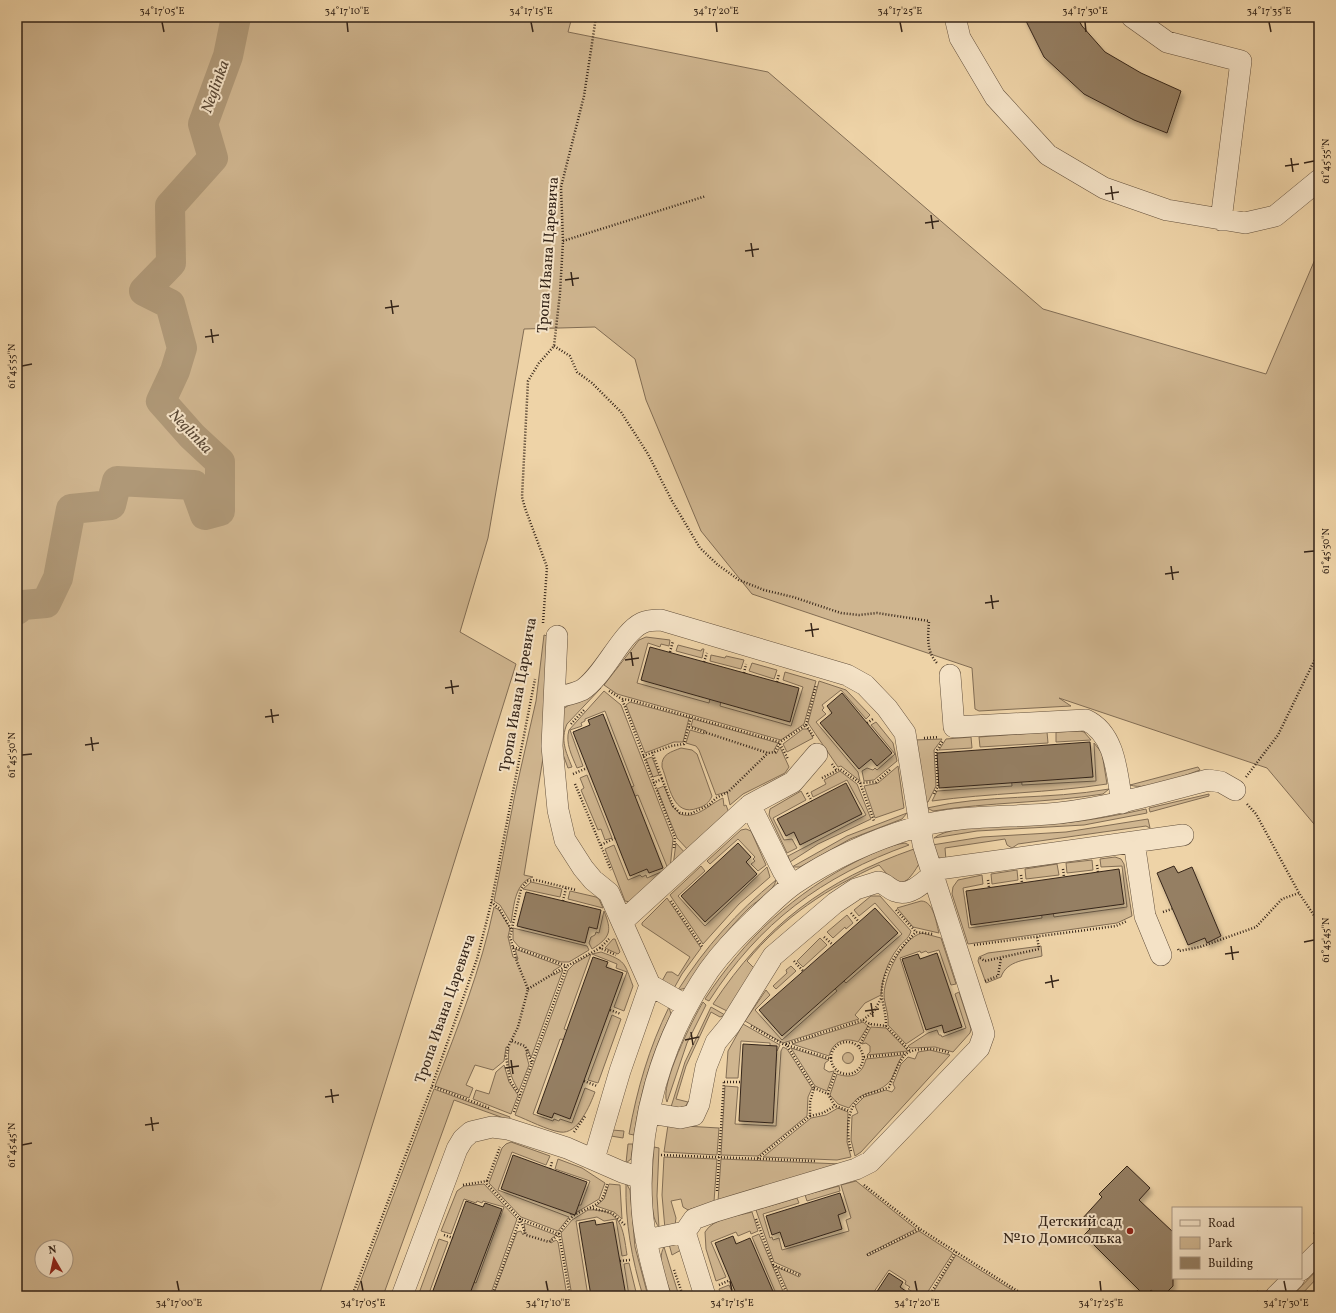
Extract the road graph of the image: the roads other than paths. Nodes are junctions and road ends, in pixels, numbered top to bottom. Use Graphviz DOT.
graph roads {
  1 [pos="956,17"];
  2 [pos="1132,17"];
  3 [pos="1319,180"];
  4 [pos="1221,220"];
  5 [pos="550,631"];
  6 [pos="950,675"];
  7 [pos="555,697"];
  8 [pos="820,750"];
  9 [pos="1235,790"];
  10 [pos="1122,803"];
  11 [pos="750,805"];
  12 [pos="918,817"];
  13 [pos="1183,835"];
  14 [pos="1134,842"];
  15 [pos="933,874"];
  16 [pos="792,885"];
  17 [pos="623,921"];
  18 [pos="1170,953"];
  19 [pos="650,985"];
  20 [pos="687,1006"];
  21 [pos="649,1113"];
  22 [pos="594,1159"];
  23 [pos="641,1178"];
  24 [pos="685,1232"];
  25 [pos="646,1240"];
  26 [pos="1319,1252"];
  27 [pos="1302,1269"];
  28 [pos="1292,1279"];
  29 [pos="710,1291"];
  30 [pos="402,1296"];
  31 [pos="660,1296"];
  32 [pos="1276,1296"];
  1 -- 4 [label="street"];
  2 -- 4 [label="street"];
  3 -- 4 [label="street"];
  5 -- 7 [label="street"];
  6 -- 10 [label="street"];
  7 -- 12 [label="street"];
  7 -- 17 [label="street"];
  8 -- 11 [label="street"];
  9 -- 10 [label="street"];
  10 -- 12 [label="street"];
  11 -- 16 [label="street"];
  11 -- 17 [label="street"];
  12 -- 15 [label="street"];
  12 -- 16 [label="street"];
  13 -- 14 [label="street"];
  14 -- 15 [label="street"];
  14 -- 18 [label="street"];
  15 -- 21 [label="street"];
  15 -- 24 [label="street"];
  16 -- 20 [label="street"];
  17 -- 19 [label="street"];
  19 -- 20 [label="street"];
  19 -- 22 [label="street"];
  20 -- 21 [label="street"];
  21 -- 23 [label="street"];
  22 -- 23 [label="street"];
  22 -- 30 [label="street"];
  23 -- 25 [label="street"];
  24 -- 25 [label="street"];
  24 -- 29 [label="street"];
  25 -- 31 [label="street"];
  26 -- 27 [label="street"];
  28 -- 32 [label="street"];
}
